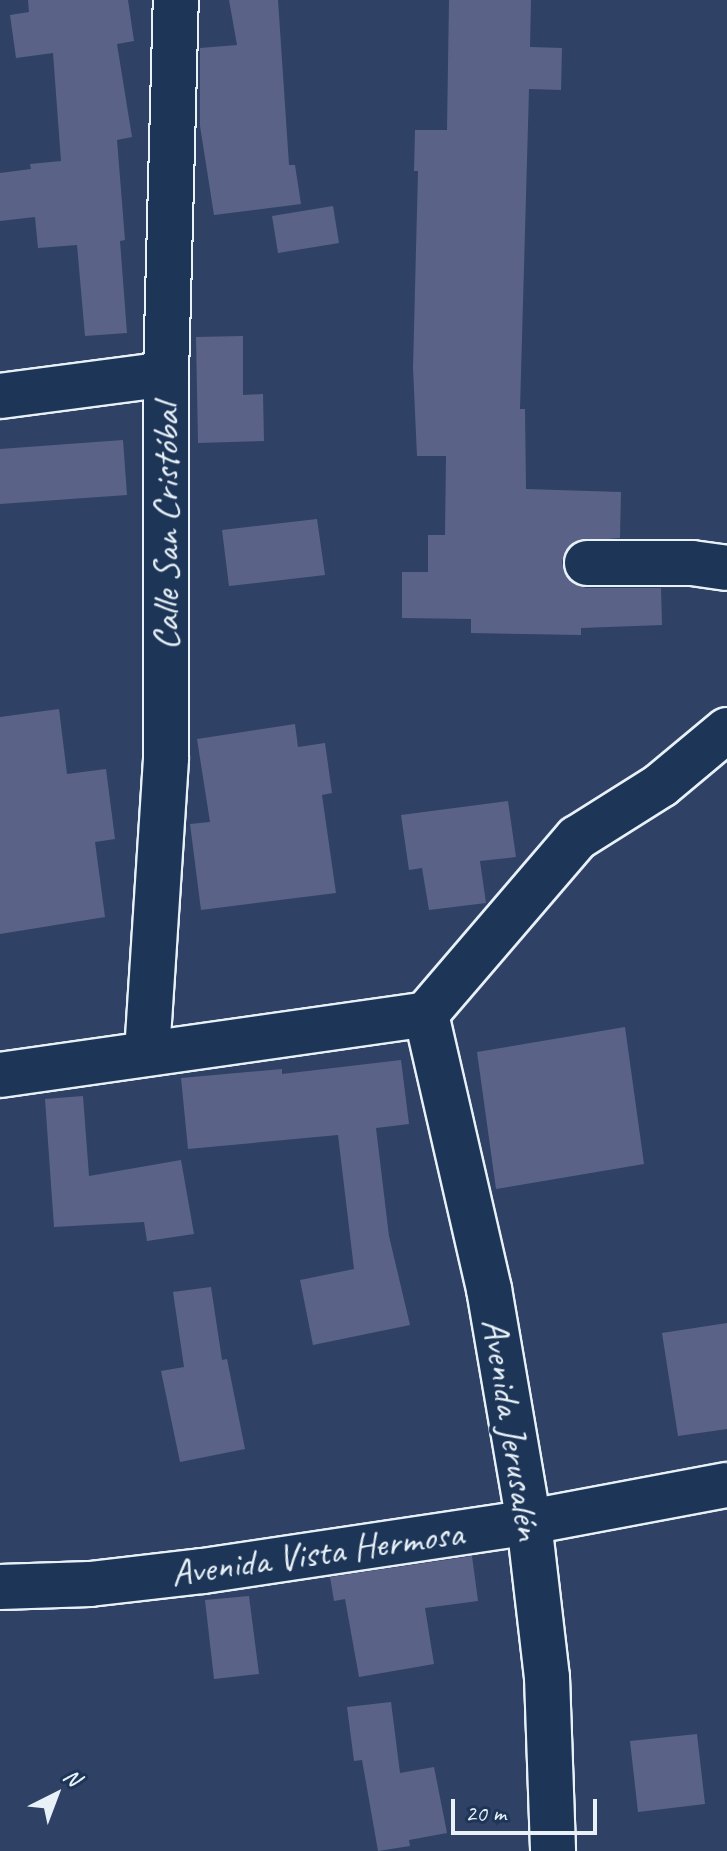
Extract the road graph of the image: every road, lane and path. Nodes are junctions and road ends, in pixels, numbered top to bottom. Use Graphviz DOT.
graph roads {
  1 [pos="176,0"];
  2 [pos="166,374"];
  3 [pos="0,396"];
  4 [pos="587,563"];
  5 [pos="727,568"];
  6 [pos="727,730"];
  7 [pos="426,1014"];
  8 [pos="147,1053"];
  9 [pos="0,1075"];
  10 [pos="727,1485"];
  11 [pos="529,1522"];
  12 [pos="0,1587"];
  13 [pos="553,1851"];
  1 -- 2 [label="street, Calle San Cristóbal"];
  2 -- 3 [label="street"];
  2 -- 8 [label="street, Calle San Cristóbal"];
  4 -- 5 [label="street"];
  6 -- 7 [label="street"];
  7 -- 8 [label="street"];
  7 -- 11 [label="street, Avenida Jerusalén"];
  8 -- 9 [label="street"];
  10 -- 11 [label="street, Avenida Vista Hermosa"];
  11 -- 12 [label="street, Avenida Vista Hermosa"];
  11 -- 13 [label="street, Avenida Jerusalén"];
}
